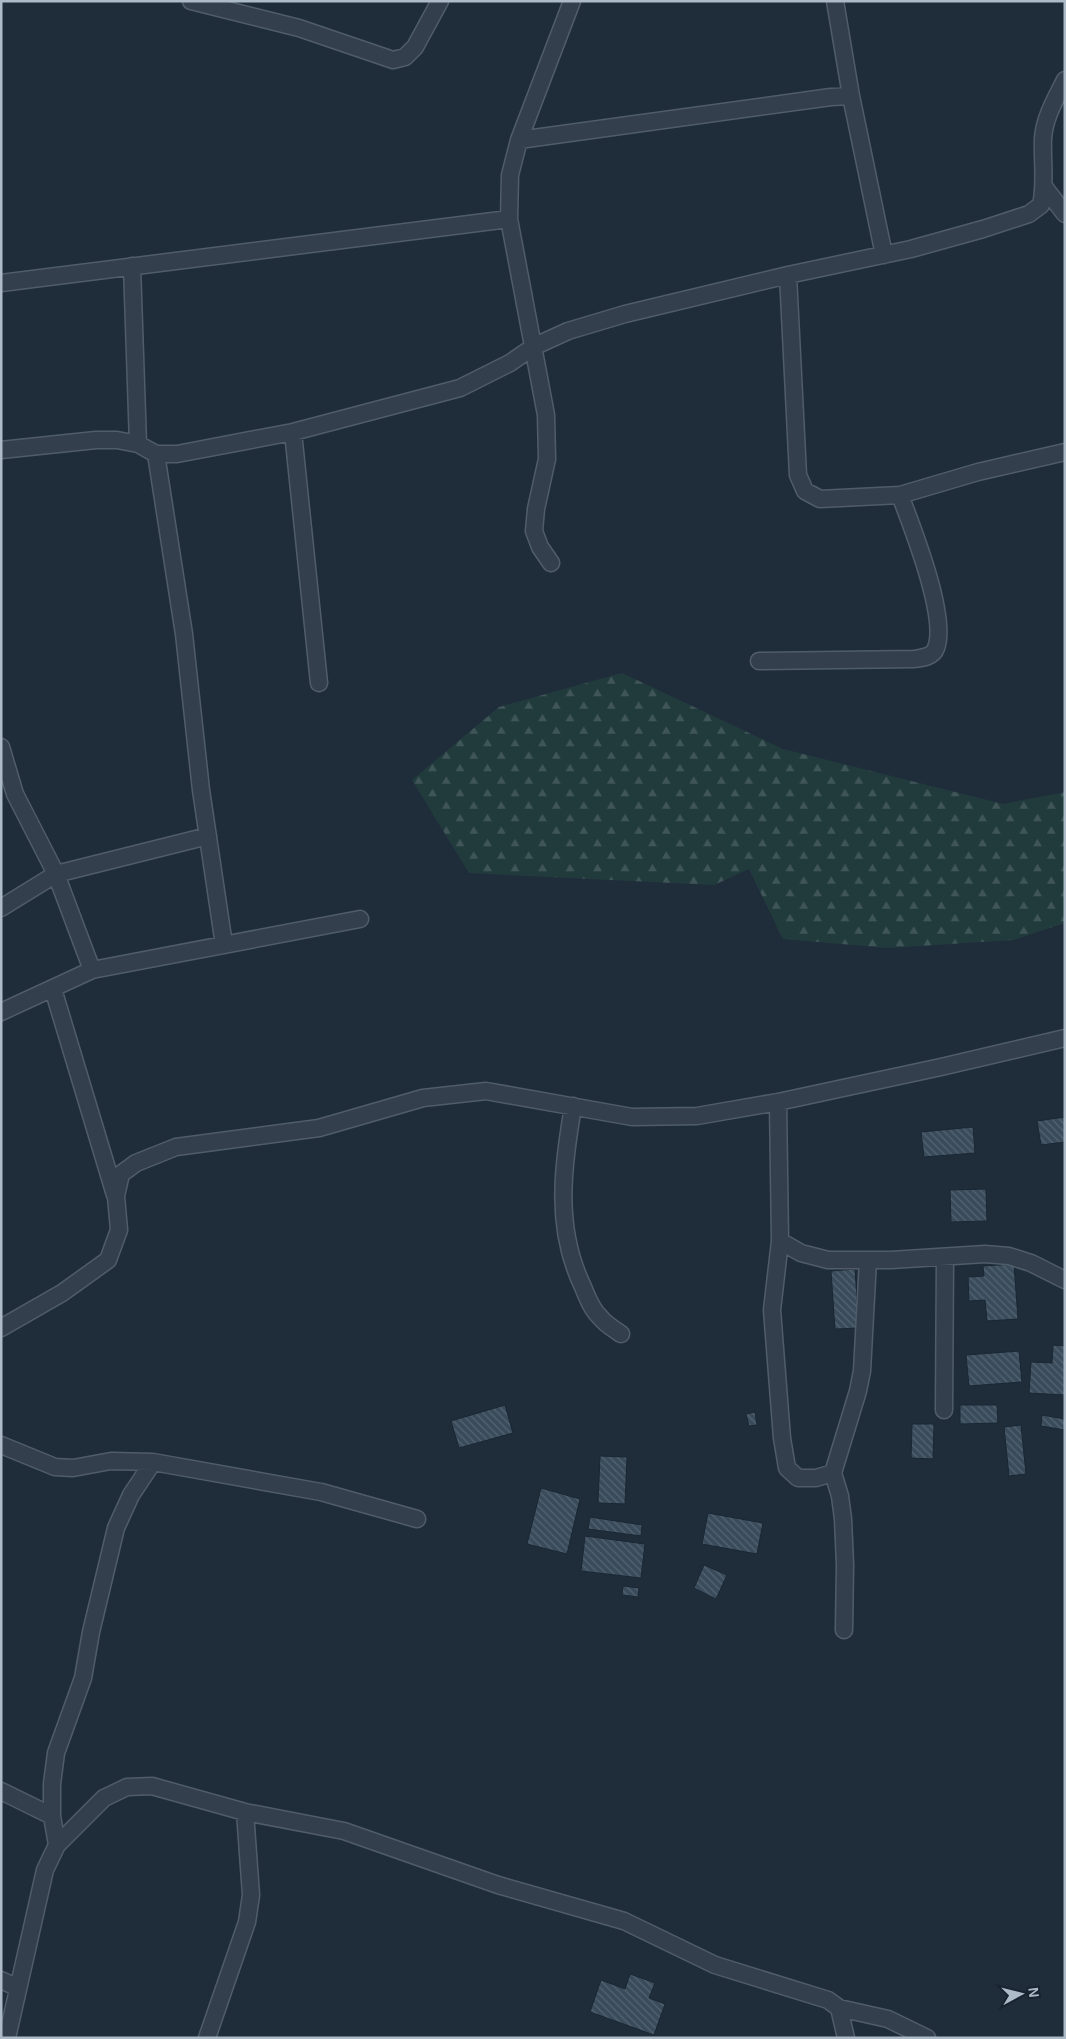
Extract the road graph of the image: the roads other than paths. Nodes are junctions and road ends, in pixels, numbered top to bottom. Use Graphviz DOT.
graph roads {
  1 [pos="192,1"];
  2 [pos="440,1"];
  3 [pos="572,1"];
  4 [pos="835,1"];
  5 [pos="1065,80"];
  6 [pos="851,96"];
  7 [pos="519,140"];
  8 [pos="1045,188"];
  9 [pos="1065,214"];
  10 [pos="509,219"];
  11 [pos="884,255"];
  12 [pos="132,266"];
  13 [pos="788,275"];
  14 [pos="1,283"];
  15 [pos="533,347"];
  16 [pos="293,432"];
  17 [pos="138,444"];
  18 [pos="1,450"];
  19 [pos="1065,452"];
  20 [pos="156,454"];
  21 [pos="900,495"];
  22 [pos="550,564"];
  23 [pos="759,661"];
  24 [pos="319,683"];
  25 [pos="1,747"];
  26 [pos="208,836"];
  27 [pos="56,874"];
  28 [pos="1,908"];
  29 [pos="360,919"];
  30 [pos="224,944"];
  31 [pos="92,970"];
  32 [pos="53,989"];
  33 [pos="1,1012"];
  34 [pos="1065,1038"];
  35 [pos="778,1102"];
  36 [pos="573,1106"];
  37 [pos="116,1196"];
  38 [pos="780,1241"];
  39 [pos="945,1257"];
  40 [pos="868,1260"];
  41 [pos="1065,1280"];
  42 [pos="1,1328"];
  43 [pos="621,1334"];
  44 [pos="944,1410"];
  45 [pos="1,1445"];
  46 [pos="153,1462"];
  47 [pos="833,1473"];
  48 [pos="417,1519"];
  49 [pos="844,1630"];
  50 [pos="1,1791"];
  51 [pos="245,1812"];
  52 [pos="52,1816"];
  53 [pos="57,1845"];
  54 [pos="1,1980"];
  55 [pos="18,1988"];
  56 [pos="839,2008"];
  57 [pos="7,2038"];
  58 [pos="207,2038"];
  59 [pos="846,2038"];
  60 [pos="926,2038"];
  1 -- 2 [label="street"];
  3 -- 7 [label="street"];
  4 -- 6 [label="street"];
  5 -- 8 [label="street"];
  6 -- 7 [label="street"];
  6 -- 11 [label="street"];
  7 -- 10 [label="street"];
  8 -- 9 [label="street"];
  8 -- 11 [label="street"];
  10 -- 12 [label="street"];
  10 -- 15 [label="street"];
  11 -- 13 [label="street"];
  12 -- 14 [label="street"];
  12 -- 17 [label="street"];
  13 -- 15 [label="street"];
  13 -- 21 [label="street"];
  15 -- 16 [label="street"];
  15 -- 22 [label="street"];
  16 -- 20 [label="street"];
  16 -- 24 [label="street"];
  17 -- 18 [label="street"];
  17 -- 20 [label="street"];
  19 -- 21 [label="street"];
  20 -- 26 [label="street"];
  21 -- 23 [label="street"];
  25 -- 27 [label="street"];
  26 -- 27 [label="street"];
  26 -- 30 [label="street"];
  27 -- 28 [label="street"];
  27 -- 31 [label="street"];
  29 -- 30 [label="street"];
  30 -- 31 [label="street"];
  31 -- 32 [label="street"];
  32 -- 33 [label="street"];
  32 -- 37 [label="street"];
  34 -- 35 [label="street"];
  35 -- 36 [label="street"];
  35 -- 38 [label="street"];
  36 -- 37 [label="street"];
  36 -- 43 [label="street"];
  37 -- 42 [label="street"];
  38 -- 40 [label="street"];
  38 -- 47 [label="street"];
  39 -- 40 [label="street"];
  39 -- 41 [label="street"];
  39 -- 44 [label="street"];
  40 -- 47 [label="street"];
  45 -- 46 [label="street"];
  46 -- 48 [label="street"];
  46 -- 52 [label="street"];
  47 -- 49 [label="street"];
  50 -- 52 [label="street"];
  51 -- 53 [label="street"];
  51 -- 56 [label="street"];
  51 -- 58 [label="street"];
  52 -- 53 [label="street"];
  53 -- 55 [label="street"];
  54 -- 55 [label="street"];
  55 -- 57 [label="street"];
  56 -- 59 [label="street"];
  56 -- 60 [label="street"];
}
